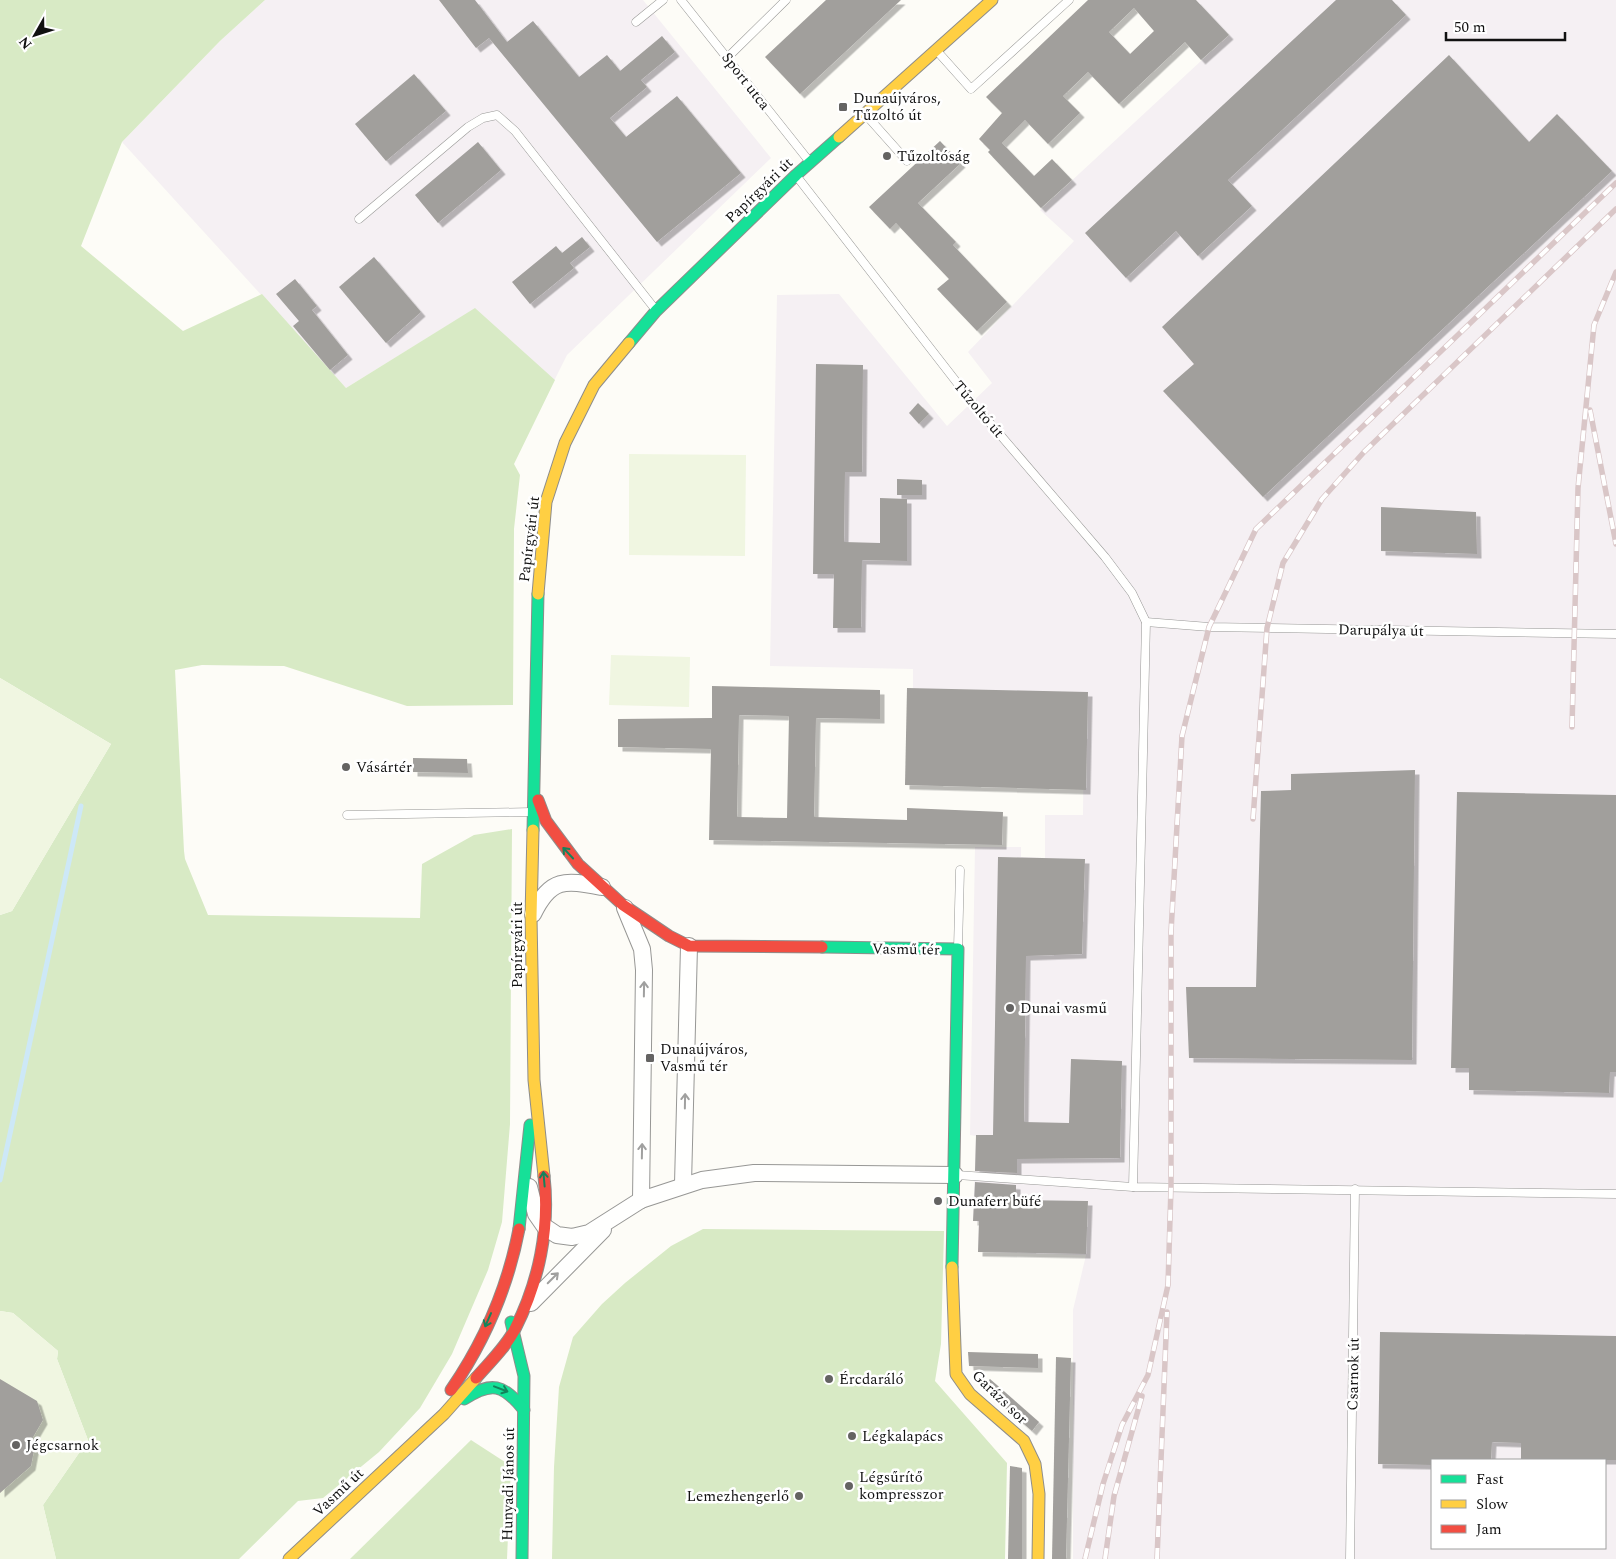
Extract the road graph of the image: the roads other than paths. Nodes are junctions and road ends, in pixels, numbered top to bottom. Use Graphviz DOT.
graph roads {
  1 [pos="663,0"];
  2 [pos="681,0"];
  3 [pos="786,0"];
  4 [pos="992,0"];
  5 [pos="1069,0"];
  6 [pos="636,22"];
  7 [pos="936,51"];
  8 [pos="728,57"];
  9 [pos="864,114"];
  10 [pos="907,161"];
  11 [pos="810,162"];
  12 [pos="796,175"];
  13 [pos="359,219"];
  14 [pos="656,311"];
  15 [pos="1146,622"];
  16 [pos="1616,634"];
  17 [pos="533,782"];
  18 [pos="534,812"];
  19 [pos="347,815"];
  20 [pos="960,870"];
  21 [pos="602,887"];
  22 [pos="623,904"];
  23 [pos="531,917"];
  24 [pos="689,946"];
  25 [pos="958,949"];
  26 [pos="534,1080"];
  27 [pos="527,1155"];
  28 [pos="955,1175"];
  29 [pos="683,1184"];
  30 [pos="1133,1187"];
  31 [pos="1355,1189"];
  32 [pos="1616,1194"];
  33 [pos="641,1200"];
  34 [pos="613,1219"];
  35 [pos="545,1227"];
  36 [pos="512,1259"];
  37 [pos="514,1331"];
  38 [pos="956,1374"];
  39 [pos="524,1410"];
  40 [pos="444,1414"];
  41 [pos="407,1447"];
  42 [pos="289,1559"];
  43 [pos="522,1559"];
  44 [pos="1038,1559"];
  45 [pos="1350,1559"];
  1 -- 6 [label="lane"];
  2 -- 8 [label="lane, Sport utca"];
  3 -- 8 [label="lane"];
  4 -- 7 [label="street, Papírgyári út"];
  5 -- 7 [label="lane"];
  7 -- 9 [label="street, Papírgyári út"];
  8 -- 11 [label="lane, Sport utca"];
  9 -- 10 [label="lane"];
  9 -- 11 [label="street, Papírgyári út"];
  11 -- 12 [label="street, Papírgyári út"];
  12 -- 14 [label="street, Papírgyári út"];
  12 -- 15 [label="lane, Tűzoltó út"];
  13 -- 14 [label="lane"];
  14 -- 17 [label="street, Papírgyári út"];
  15 -- 16 [label="lane, Darupálya út"];
  15 -- 30 [label="lane"];
  17 -- 18 [label="street, Papírgyári út"];
  21 -- 17 [label="street, Vasmű tér, one-way"];
  18 -- 19 [label="lane"];
  18 -- 23 [label="street, Papírgyári út"];
  20 -- 25 [label="lane"];
  21 -- 22 [label="street, Vasmű tér"];
  21 -- 23 [label="street"];
  22 -- 24 [label="street, Vasmű tér"];
  33 -- 22 [label="street, one-way"];
  23 -- 26 [label="street, Papírgyári út"];
  24 -- 25 [label="street, Vasmű tér"];
  29 -- 24 [label="street, one-way"];
  25 -- 28 [label="street, Vasmű tér"];
  26 -- 27 [label="street"];
  35 -- 26 [label="street, one-way"];
  27 -- 35 [label="street"];
  27 -- 36 [label="street"];
  28 -- 29 [label="street"];
  28 -- 30 [label="lane"];
  28 -- 38 [label="street, Vasmű tér"];
  29 -- 33 [label="street"];
  30 -- 31 [label="lane"];
  31 -- 32 [label="lane"];
  31 -- 45 [label="lane, Csarnok út"];
  33 -- 34 [label="street"];
  34 -- 35 [label="street"];
  37 -- 34 [label="street, one-way"];
  35 -- 37 [label="street"];
  36 -- 37 [label="street"];
  36 -- 41 [label="street, one-way"];
  37 -- 39 [label="street, Hunyadi János út"];
  37 -- 40 [label="street"];
  38 -- 44 [label="street, Garázs sor"];
  40 -- 39 [label="street, one-way"];
  39 -- 43 [label="street, Hunyadi János út"];
  40 -- 41 [label="street"];
  41 -- 42 [label="street, Vasmű út"];
}
